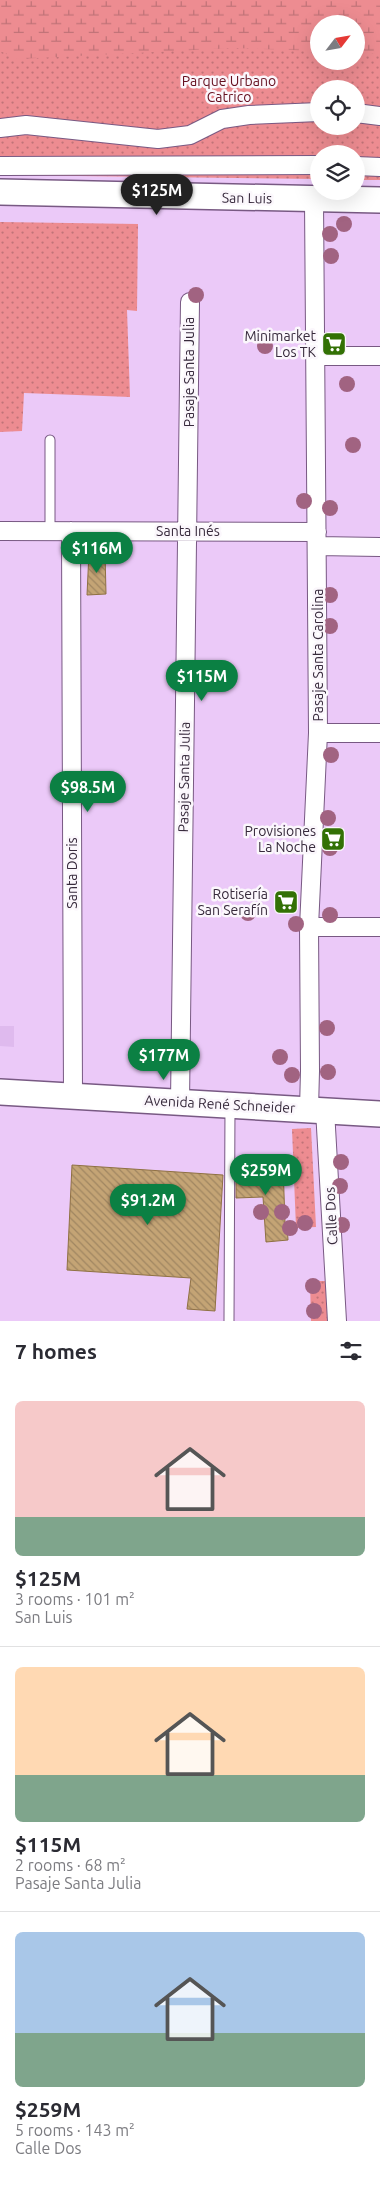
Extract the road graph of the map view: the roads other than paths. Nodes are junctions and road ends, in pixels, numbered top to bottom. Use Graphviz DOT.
graph roads {
  1 [pos="310,112"];
  2 [pos="365,114"];
  3 [pos="380,116"];
  4 [pos="0,128"];
  5 [pos="0,166"];
  6 [pos="310,166"];
  7 [pos="365,166"];
  8 [pos="380,167"];
  9 [pos="0,192"];
  10 [pos="310,200"];
  11 [pos="314,200"];
  12 [pos="365,200"];
  13 [pos="380,200"];
  14 [pos="190,302"];
  15 [pos="315,356"];
  16 [pos="380,356"];
  17 [pos="50,440"];
  18 [pos="0,531"];
  19 [pos="50,531"];
  20 [pos="71,531"];
  21 [pos="188,532"];
  22 [pos="317,539"];
  23 [pos="380,547"];
  24 [pos="318,733"];
  25 [pos="380,734"];
  26 [pos="309,927"];
  27 [pos="380,927"];
  28 [pos="0,1092"];
  29 [pos="73,1096"];
  30 [pos="180,1102"];
  31 [pos="230,1105"];
  32 [pos="317,1110"];
  33 [pos="380,1114"];
  34 [pos="229,1321"];
  35 [pos="337,1321"];
  1 -- 4 [label="street"];
  2 -- 3 [label="street"];
  5 -- 6 [label="street"];
  7 -- 8 [label="street"];
  9 -- 10 [label="street, San Luis"];
  11 -- 15 [label="street, Pasaje Santa Carolina"];
  12 -- 13 [label="street, San Luis"];
  14 -- 21 [label="street, Pasaje Santa Julia"];
  15 -- 16 [label="street"];
  15 -- 22 [label="street, Pasaje Santa Carolina"];
  17 -- 19 [label="lane"];
  18 -- 19 [label="street, Santa Inés"];
  19 -- 20 [label="street, Santa Inés"];
  20 -- 21 [label="street, Santa Inés"];
  20 -- 29 [label="street, Santa Doris"];
  21 -- 22 [label="street, Santa Inés"];
  21 -- 30 [label="street, Pasaje Santa Julia"];
  22 -- 23 [label="street, Santa Inés"];
  22 -- 24 [label="street, Pasaje Santa Carolina"];
  24 -- 25 [label="street"];
  24 -- 26 [label="street, Pasaje Santa Carolina"];
  26 -- 27 [label="street"];
  26 -- 32 [label="street, Pasaje Santa Carolina"];
  28 -- 29 [label="street, Avenida René Schneider"];
  29 -- 30 [label="street, Avenida René Schneider"];
  30 -- 31 [label="street, Avenida René Schneider"];
  31 -- 32 [label="street, Avenida René Schneider"];
  31 -- 34 [label="lane"];
  32 -- 33 [label="street, Avenida René Schneider"];
  32 -- 35 [label="street, Calle Dos"];
}
